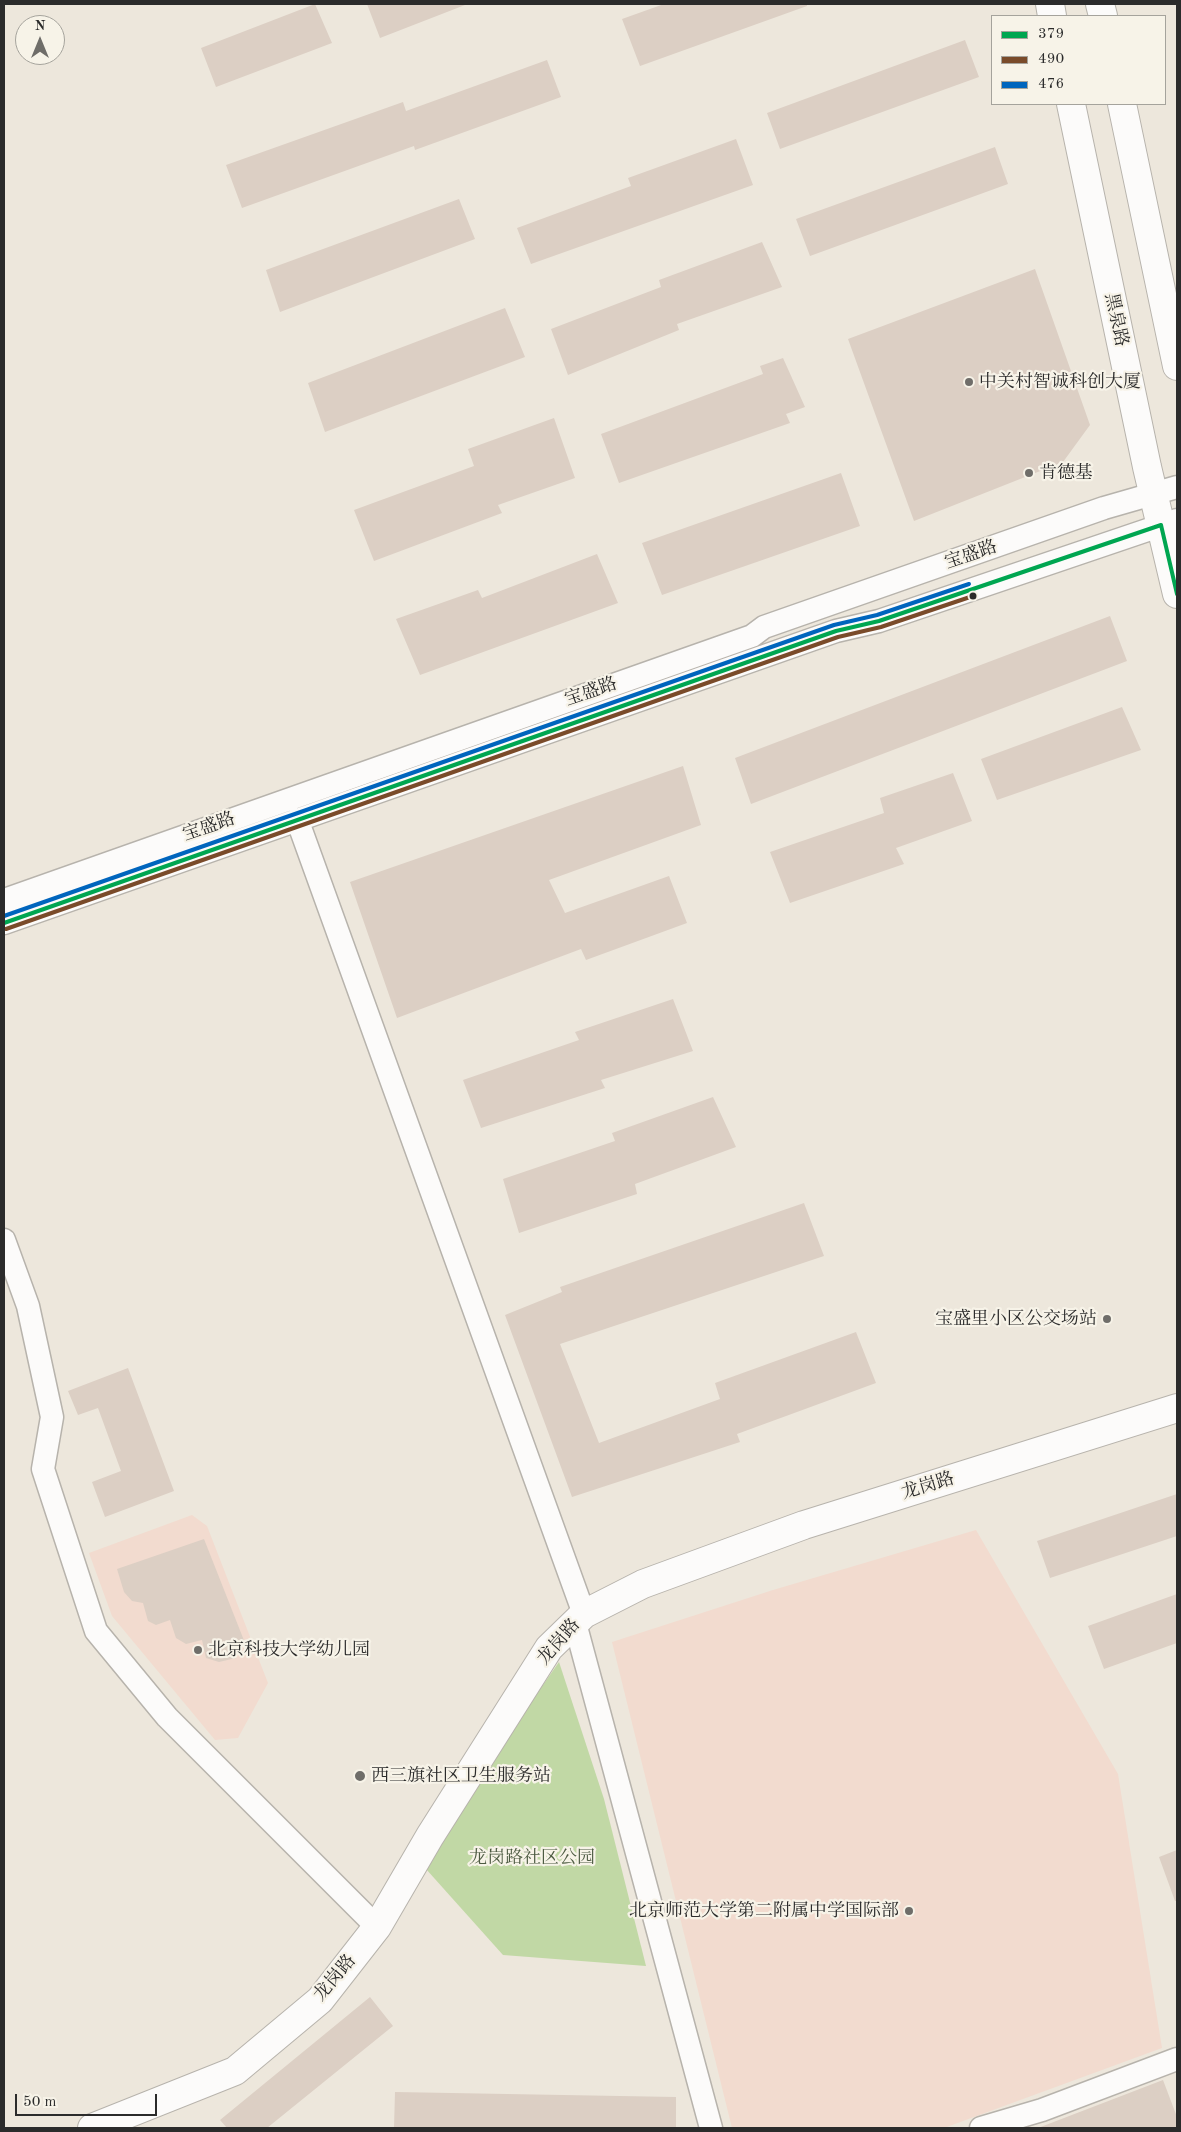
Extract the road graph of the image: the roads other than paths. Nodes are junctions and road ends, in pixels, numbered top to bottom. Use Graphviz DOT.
graph roads {
  1 [pos="1071,105"];
  2 [pos="1122,105"];
  3 [pos="1177,366"];
  4 [pos="1166,491"];
  5 [pos="1169,522"];
  6 [pos="1177,594"];
  7 [pos="297,819"];
  8 [pos="4,900"];
  9 [pos="4,923"];
  10 [pos="4,1240"];
  11 [pos="1177,1408"];
  12 [pos="580,1618"];
  13 [pos="377,1927"];
  14 [pos="1177,2059"];
  15 [pos="92,2128"];
  16 [pos="711,2128"];
  17 [pos="981,2128"];
  1 -- 4 [label="main road, 黑泉路"];
  2 -- 3 [label="main road"];
  4 -- 5 [label="main road, 黑泉路"];
  4 -- 8 [label="street, 宝盛路"];
  5 -- 6 [label="main road, 黑泉路"];
  5 -- 7 [label="street, 宝盛路"];
  7 -- 9 [label="street, 宝盛路"];
  7 -- 12 [label="street"];
  10 -- 13 [label="street"];
  11 -- 12 [label="main road, 龙岗路"];
  12 -- 13 [label="main road, 龙岗路"];
  12 -- 16 [label="street"];
  13 -- 15 [label="main road, 龙岗路"];
  14 -- 17 [label="street"];
}
